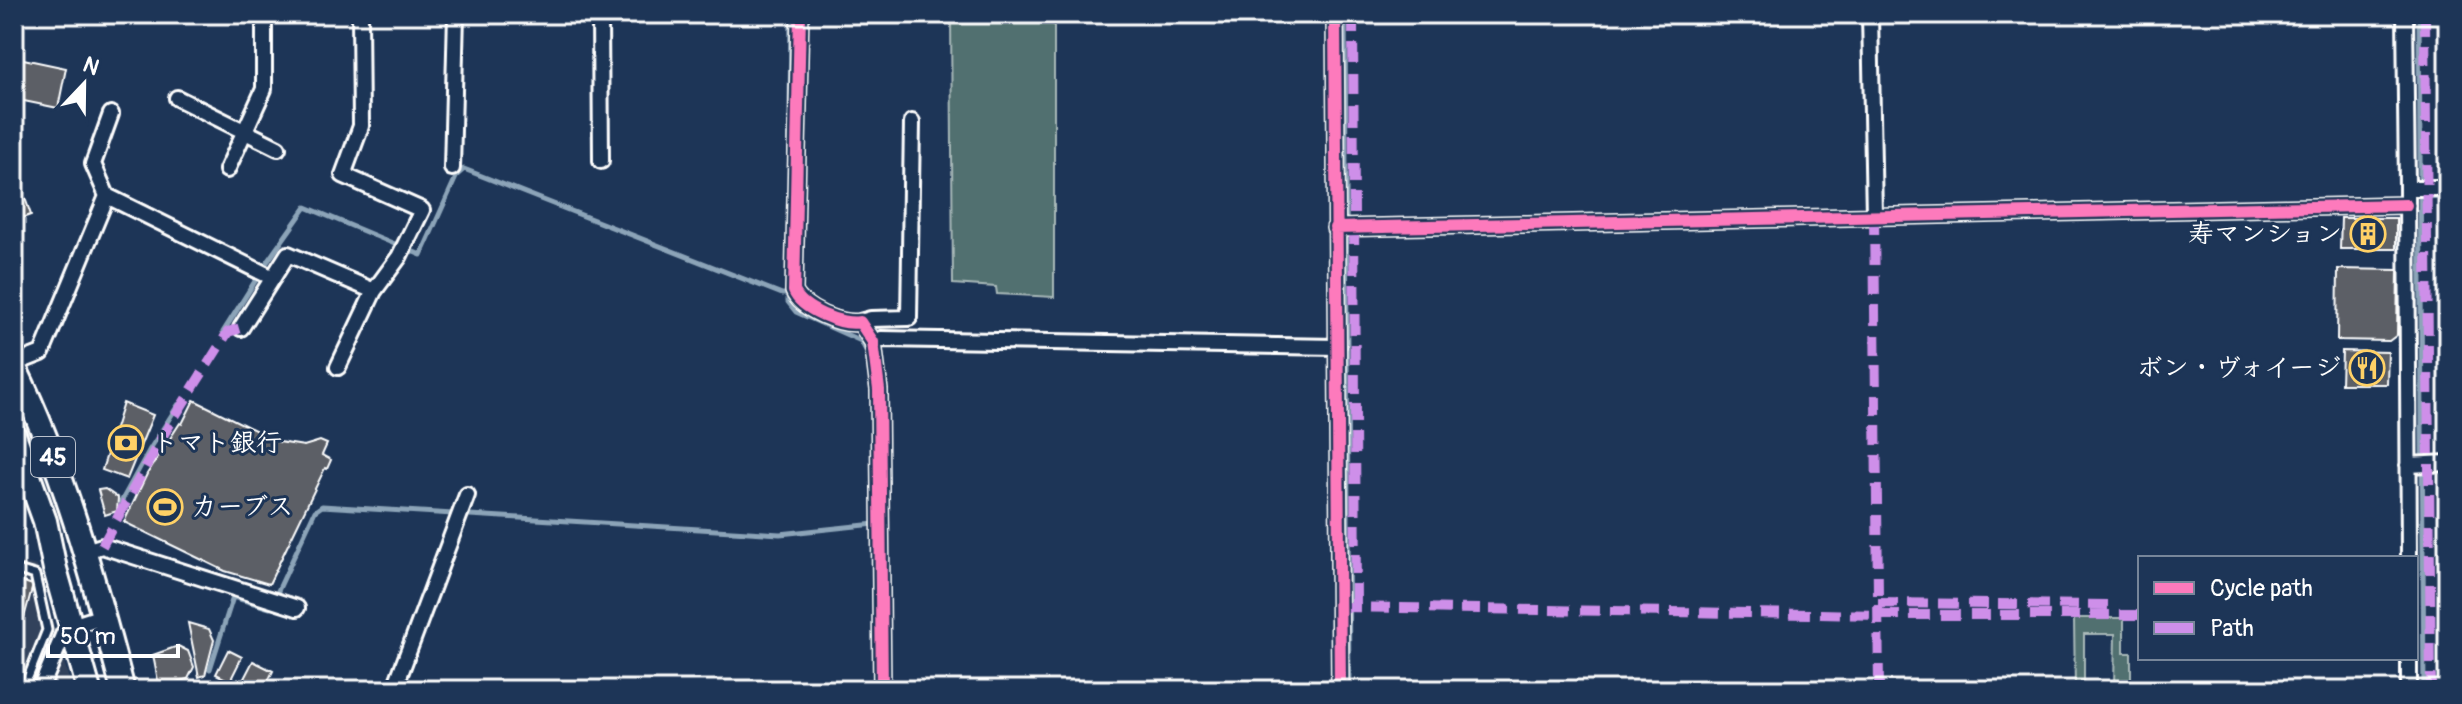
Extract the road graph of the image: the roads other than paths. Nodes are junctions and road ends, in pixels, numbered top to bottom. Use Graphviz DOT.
graph roads {
  1 [pos="264,14"];
  2 [pos="360,14"];
  3 [pos="456,14"];
  4 [pos="600,14"];
  5 [pos="800,14"];
  6 [pos="1335,14"];
  7 [pos="1870,14"];
  8 [pos="2405,14"];
  9 [pos="177,98"];
  10 [pos="111,114"];
  11 [pos="912,122"];
  12 [pos="244,131"];
  13 [pos="278,148"];
  14 [pos="601,161"];
  15 [pos="452,168"];
  16 [pos="227,170"];
  17 [pos="2448,188"];
  18 [pos="2415,189"];
  19 [pos="107,196"];
  20 [pos="2406,205"];
  21 [pos="1874,215"];
  22 [pos="1342,228"];
  23 [pos="265,274"];
  24 [pos="374,291"];
  25 [pos="241,328"];
  26 [pos="867,334"];
  27 [pos="1338,347"];
  28 [pos="14,365"];
  29 [pos="338,367"];
  30 [pos="14,435"];
  31 [pos="2448,463"];
  32 [pos="2418,464"];
  33 [pos="467,495"];
  34 [pos="85,551"];
  35 [pos="2409,556"];
  36 [pos="14,569"];
  37 [pos="45,572"];
  38 [pos="297,608"];
  39 [pos="103,616"];
  40 [pos="72,626"];
  41 [pos="36,656"];
  42 [pos="2409,660"];
  43 [pos="49,664"];
  44 [pos="23,690"];
  45 [pos="40,690"];
  46 [pos="89,690"];
  47 [pos="123,690"];
  48 [pos="394,690"];
  49 [pos="882,690"];
  50 [pos="1340,690"];
  51 [pos="2409,690"];
  1 -- 12 [label="street"];
  2 -- 24 [label="street"];
  3 -- 15 [label="street"];
  4 -- 14 [label="street"];
  5 -- 26 [label="street"];
  6 -- 22 [label="street"];
  7 -- 21 [label="street"];
  8 -- 18 [label="street"];
  9 -- 12 [label="street"];
  10 -- 19 [label="street"];
  11 -- 26 [label="street"];
  12 -- 13 [label="street"];
  12 -- 16 [label="street"];
  17 -- 18 [label="street"];
  18 -- 20 [label="street"];
  19 -- 23 [label="street"];
  19 -- 28 [label="street"];
  20 -- 21 [label="street"];
  20 -- 32 [label="street"];
  21 -- 22 [label="street"];
  22 -- 27 [label="street"];
  23 -- 24 [label="street"];
  23 -- 25 [label="street"];
  24 -- 29 [label="street"];
  26 -- 27 [label="street"];
  26 -- 49 [label="street"];
  27 -- 50 [label="street"];
  28 -- 34 [label="main road, 45"];
  30 -- 37 [label="main road, 45"];
  31 -- 32 [label="street"];
  32 -- 35 [label="street"];
  33 -- 48 [label="street"];
  34 -- 38 [label="street"];
  34 -- 39 [label="main road, 45"];
  36 -- 37 [label="lane"];
  37 -- 40 [label="main road, 45"];
  37 -- 41 [label="lane"];
  39 -- 40 [label="street"];
  39 -- 47 [label="main road, 45"];
  40 -- 43 [label="street"];
  40 -- 46 [label="main road, 45"];
  41 -- 43 [label="lane"];
  41 -- 44 [label="lane"];
  42 -- 51 [label="street"];
  43 -- 45 [label="street"];
}
